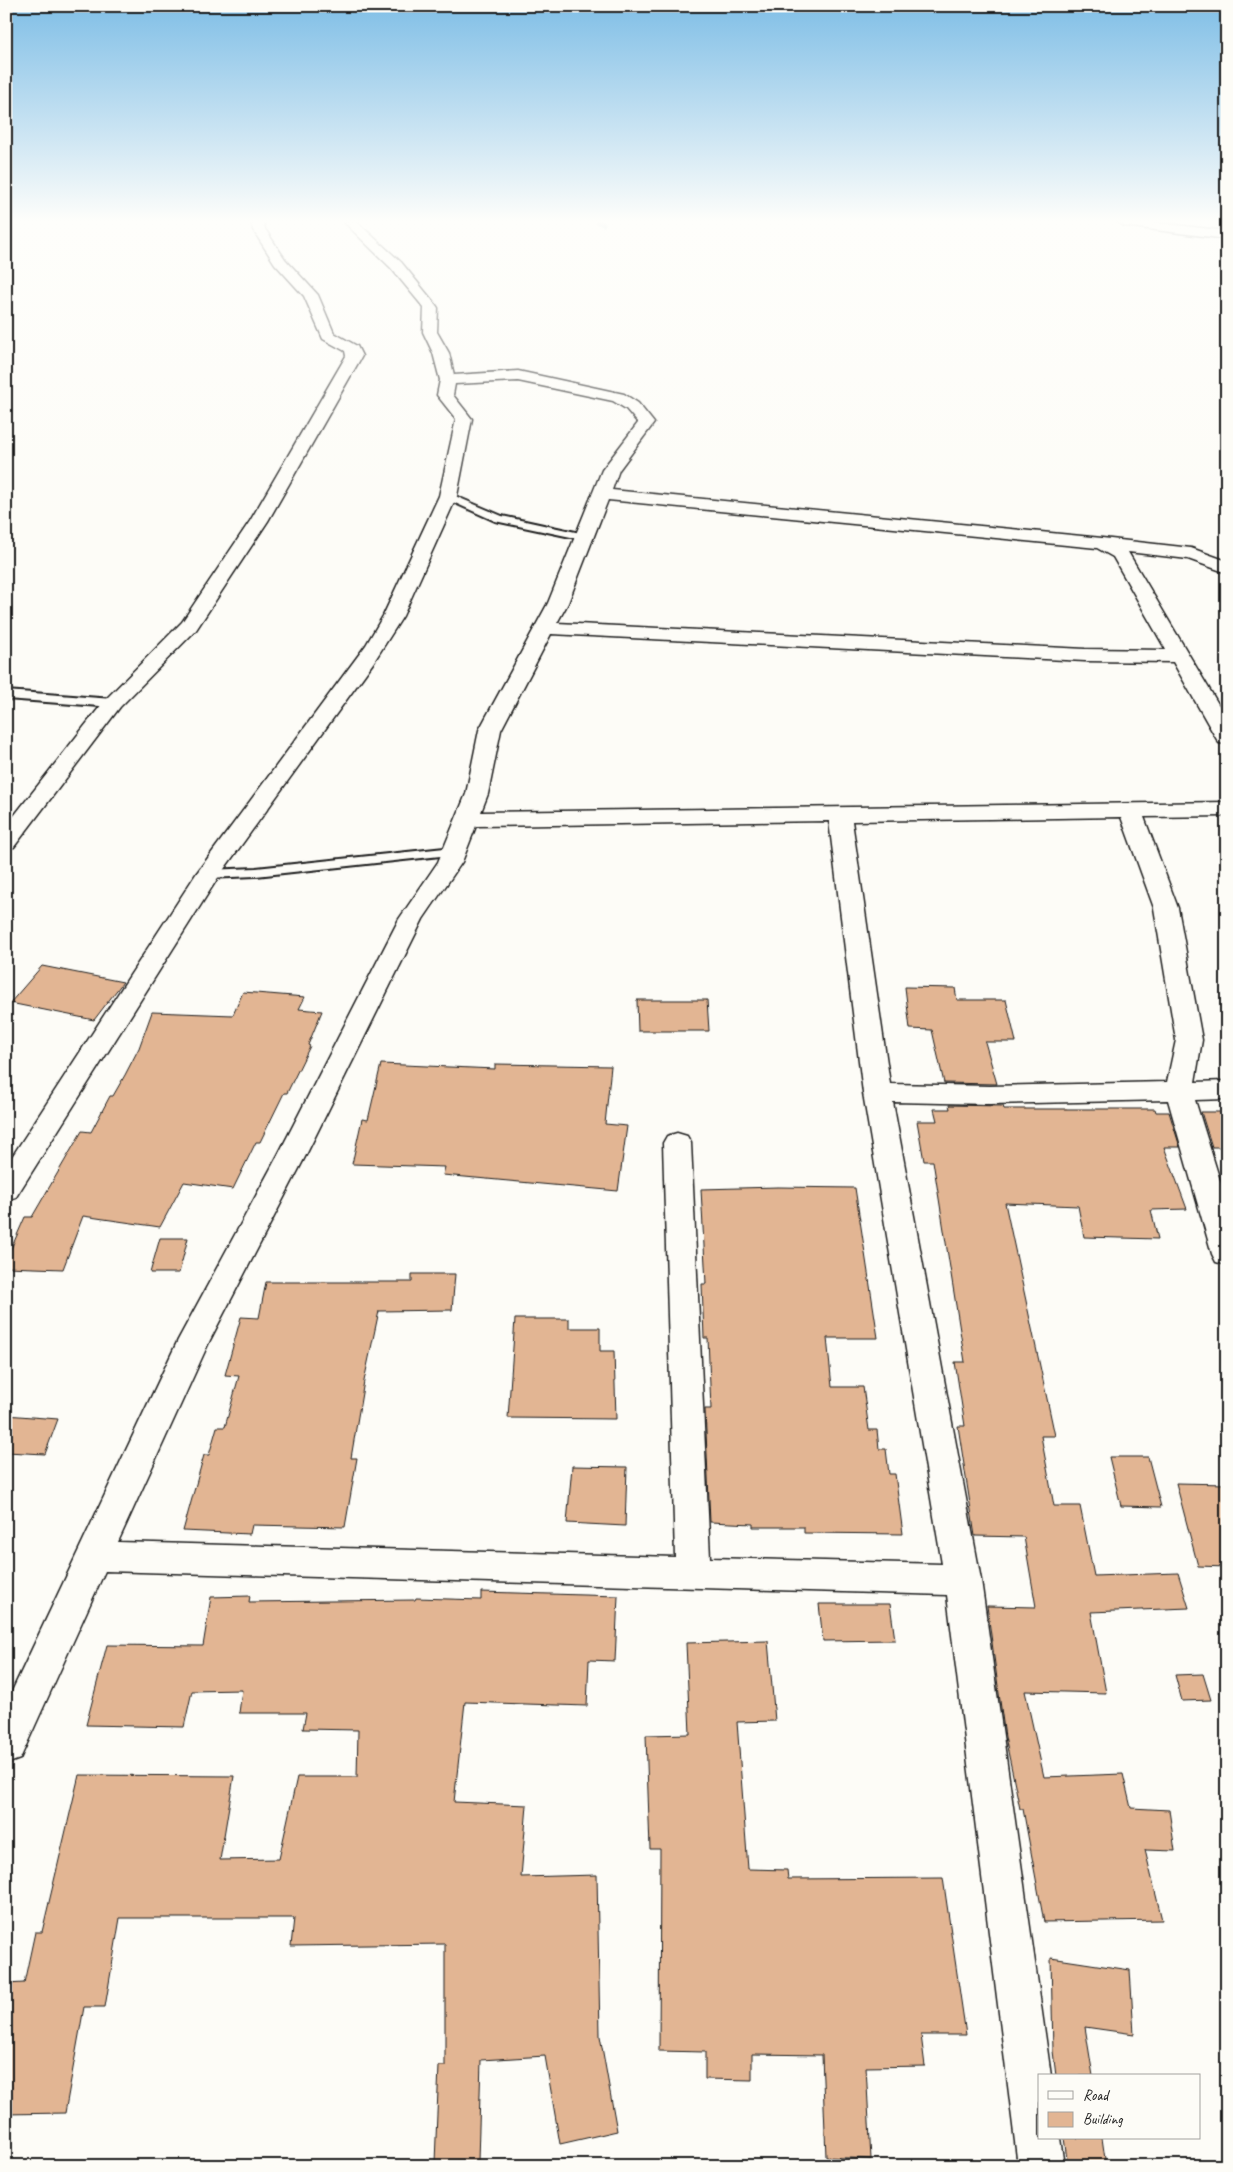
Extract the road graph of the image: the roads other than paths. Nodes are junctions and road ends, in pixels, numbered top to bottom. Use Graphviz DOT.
graph roads {
  1 [pos="323,323"];
  2 [pos="430,323"];
  3 [pos="448,380"];
  4 [pos="602,494"];
  5 [pos="448,496"];
  6 [pos="585,537"];
  7 [pos="1101,543"];
  8 [pos="1227,567"];
  9 [pos="545,628"];
  10 [pos="1180,656"];
  11 [pos="6,695"];
  12 [pos="113,703"];
  13 [pos="1227,738"];
  14 [pos="1227,809"];
  15 [pos="1130,810"];
  16 [pos="840,814"];
  17 [pos="468,819"];
  18 [pos="6,842"];
  19 [pos="454,851"];
  20 [pos="208,874"];
  21 [pos="1227,1090"];
  22 [pos="1179,1092"];
  23 [pos="877,1093"];
  24 [pos="677,1143"];
  25 [pos="6,1190"];
  26 [pos="1227,1254"];
  27 [pos="96,1556"];
  28 [pos="693,1572"];
  29 [pos="962,1580"];
  30 [pos="6,1746"];
  31 [pos="1041,2166"];
  1 -- 12 [label="street"];
  2 -- 3 [label="street"];
  3 -- 4 [label="street"];
  3 -- 5 [label="street"];
  4 -- 6 [label="street"];
  4 -- 7 [label="street"];
  5 -- 6 [label="lane"];
  5 -- 20 [label="street"];
  6 -- 9 [label="street"];
  7 -- 8 [label="street"];
  7 -- 10 [label="street"];
  9 -- 10 [label="street"];
  9 -- 17 [label="street"];
  10 -- 13 [label="street"];
  11 -- 12 [label="lane"];
  12 -- 18 [label="street"];
  14 -- 15 [label="street"];
  15 -- 16 [label="street"];
  15 -- 22 [label="street"];
  16 -- 17 [label="street"];
  16 -- 23 [label="street"];
  17 -- 19 [label="street"];
  19 -- 20 [label="lane"];
  19 -- 27 [label="street"];
  20 -- 25 [label="street"];
  21 -- 22 [label="street"];
  22 -- 23 [label="street"];
  22 -- 26 [label="street"];
  23 -- 29 [label="street"];
  24 -- 28 [label="street"];
  27 -- 28 [label="street"];
  27 -- 30 [label="street"];
  28 -- 29 [label="street"];
  29 -- 31 [label="street"];
}
